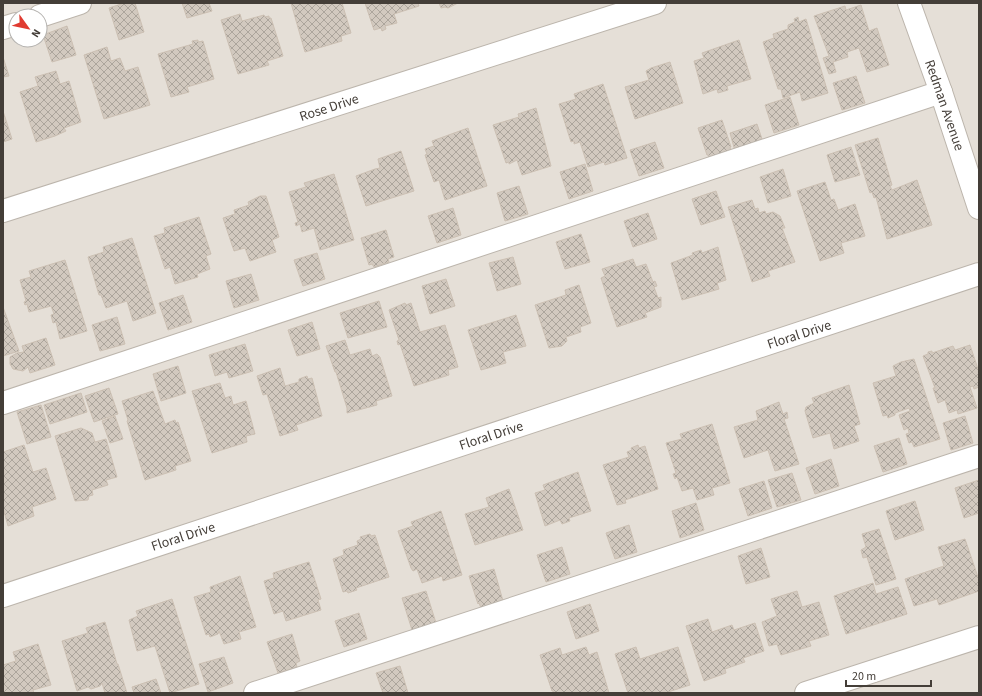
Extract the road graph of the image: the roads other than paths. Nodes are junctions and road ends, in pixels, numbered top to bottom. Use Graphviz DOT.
graph roads {
  1 [pos="80,3"];
  2 [pos="655,3"];
  3 [pos="909,3"];
  4 [pos="48,13"];
  5 [pos="941,92"];
  6 [pos="979,208"];
  7 [pos="3,211"];
  8 [pos="979,274"];
  9 [pos="3,403"];
  10 [pos="979,456"];
  11 [pos="3,596"];
  12 [pos="979,637"];
  13 [pos="255,693"];
  14 [pos="806,693"];
  1 -- 4 [label="street"];
  2 -- 7 [label="street, Rose Drive"];
  3 -- 5 [label="street, Redman Avenue"];
  5 -- 6 [label="street, Redman Avenue"];
  5 -- 9 [label="street"];
  8 -- 11 [label="street, Floral Drive"];
  10 -- 13 [label="street"];
  12 -- 14 [label="street"];
}
